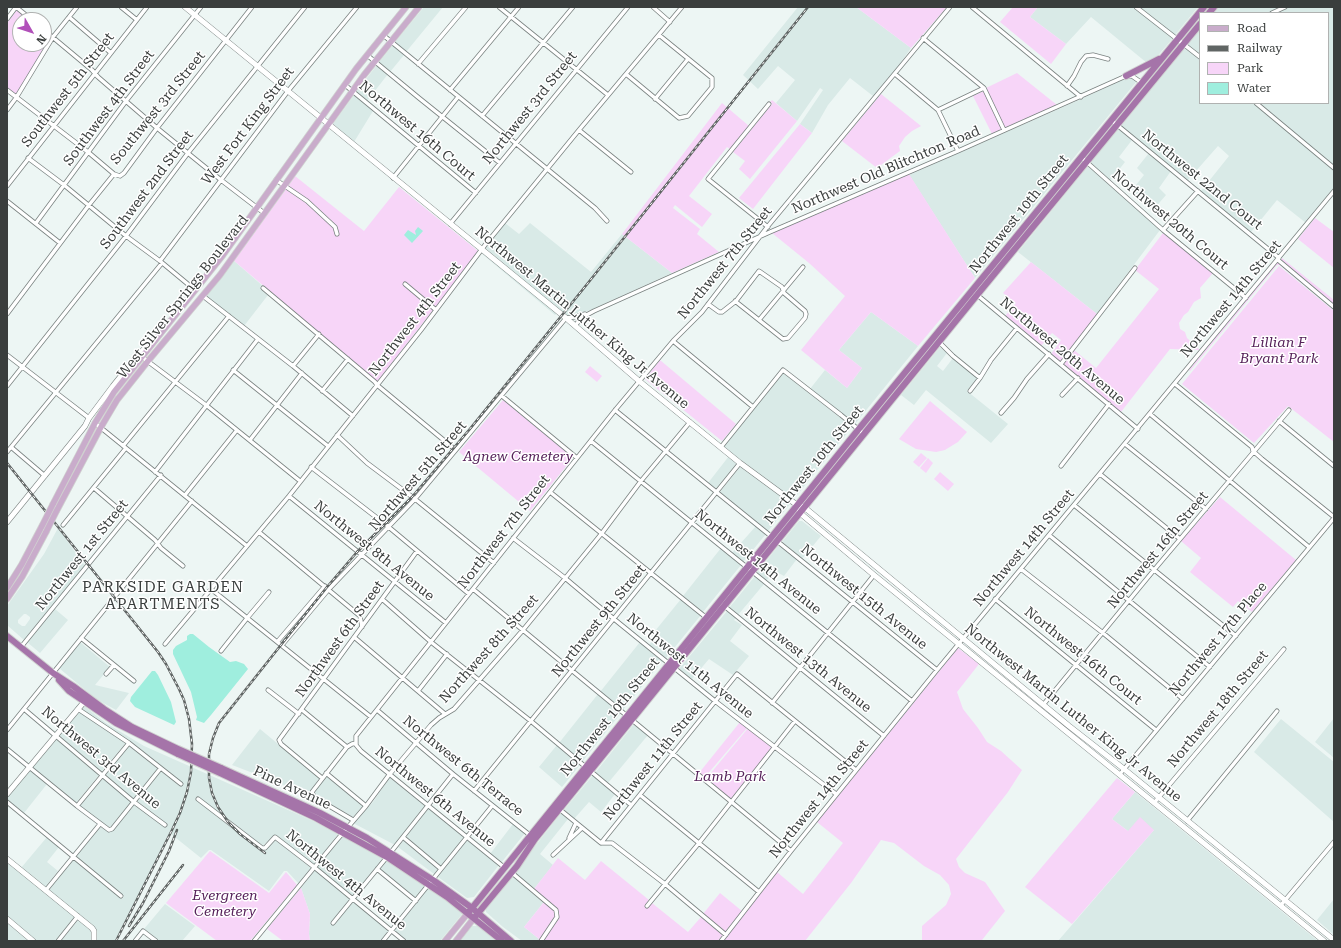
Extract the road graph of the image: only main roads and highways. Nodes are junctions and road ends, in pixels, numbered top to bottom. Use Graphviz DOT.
graph roads {
  1 [pos="185,7"];
  2 [pos="406,7"];
  3 [pos="418,7"];
  4 [pos="1199,13"];
  5 [pos="1199,25"];
  6 [pos="1162,58"];
  7 [pos="1126,76"];
  8 [pos="322,118"];
  9 [pos="329,124"];
  10 [pos="1034,214"];
  11 [pos="1033,227"];
  12 [pos="223,255"];
  13 [pos="196,290"];
  14 [pos="974,293"];
  15 [pos="202,296"];
  16 [pos="173,331"];
  17 [pos="161,333"];
  18 [pos="921,352"];
  19 [pos="926,357"];
  20 [pos="797,505"];
  21 [pos="804,508"];
  22 [pos="800,514"];
  23 [pos="7,522"];
  24 [pos="774,539"];
  25 [pos="7,588"];
  26 [pos="7,599"];
  27 [pos="709,619"];
  28 [pos="7,636"];
  29 [pos="53,673"];
  30 [pos="84,702"];
  31 [pos="629,718"];
  32 [pos="178,752"];
  33 [pos="7,794"];
  34 [pos="533,837"];
  35 [pos="7,859"];
  36 [pos="1237,861"];
  37 [pos="1233,866"];
  38 [pos="470,910"];
  39 [pos="476,916"];
  40 [pos="7,919"];
  41 [pos="1334,940"];
  42 [pos="33,941"];
  43 [pos="94,941"];
  44 [pos="445,941"];
  45 [pos="456,941"];
  46 [pos="502,941"];
  47 [pos="511,941"];
  48 [pos="1324,941"];
  1 -- 8 [label="main road, Northwest Martin Luther King Jr Avenue"];
  2 -- 8 [label="main road, West Silver Springs Boulevard"];
  3 -- 9 [label="main road, West Silver Springs Boulevard"];
  4 -- 6 [label="highway, Northwest 10th Street"];
  5 -- 11 [label="highway, Northwest 10th Street"];
  6 -- 7 [label="highway"];
  6 -- 10 [label="highway, Northwest 10th Street"];
  8 -- 9 [label="main road, Northwest Martin Luther King Jr Avenue"];
  8 -- 12 [label="main road, West Silver Springs Boulevard"];
  9 -- 15 [label="main road, West Silver Springs Boulevard"];
  9 -- 20 [label="main road, Northwest Martin Luther King Jr Avenue"];
  10 -- 11 [label="highway"];
  10 -- 14 [label="highway, Northwest 10th Street"];
  11 -- 14 [label="highway, Northwest 10th Street"];
  12 -- 13 [label="main road, West Silver Springs Boulevard"];
  12 -- 15 [label="main road"];
  13 -- 16 [label="main road"];
  13 -- 17 [label="main road, West Silver Springs Boulevard"];
  14 -- 18 [label="highway, Northwest 10th Street"];
  14 -- 19 [label="highway, Northwest 10th Street"];
  15 -- 16 [label="main road, West Silver Springs Boulevard"];
  16 -- 26 [label="main road, West Silver Springs Boulevard, bridge"];
  17 -- 23 [label="main road"];
  17 -- 25 [label="main road, West Silver Springs Boulevard, bridge"];
  18 -- 19 [label="highway"];
  18 -- 20 [label="highway, Northwest 10th Street"];
  19 -- 21 [label="highway, Northwest 10th Street"];
  20 -- 21 [label="main road, Northwest Martin Luther King Jr Avenue"];
  20 -- 22 [label="main road"];
  20 -- 24 [label="highway, Northwest 10th Street"];
  21 -- 22 [label="highway, Northwest 10th Street"];
  21 -- 36 [label="main road, Northwest Martin Luther King Jr Avenue"];
  22 -- 24 [label="highway, Northwest 10th Street"];
  22 -- 37 [label="main road, Northwest Martin Luther King Jr Avenue"];
  24 -- 27 [label="highway, Northwest 10th Street"];
  27 -- 31 [label="highway, Northwest 10th Street"];
  27 -- 31 [label="highway, Northwest 10th Street"];
  28 -- 29 [label="highway, Pine Avenue"];
  29 -- 30 [label="highway, Pine Avenue"];
  29 -- 32 [label="highway, Pine Avenue"];
  30 -- 32 [label="highway, Pine Avenue"];
  30 -- 33 [label="main road"];
  31 -- 34 [label="highway, Northwest 10th Street"];
  32 -- 38 [label="highway, Pine Avenue, bridge"];
  34 -- 38 [label="highway, Northwest 10th Street"];
  34 -- 39 [label="highway, Northwest 10th Street"];
  35 -- 43 [label="main road"];
  36 -- 37 [label="main road"];
  36 -- 41 [label="main road, Northwest Martin Luther King Jr Avenue"];
  37 -- 48 [label="main road, Northwest Martin Luther King Jr Avenue"];
  38 -- 39 [label="highway, Pine Avenue"];
  38 -- 44 [label="main road, Northwest 10th Street"];
  39 -- 45 [label="main road"];
  39 -- 46 [label="highway, Pine Avenue"];
  39 -- 47 [label="highway, Pine Avenue"];
  40 -- 42 [label="main road"];
}
